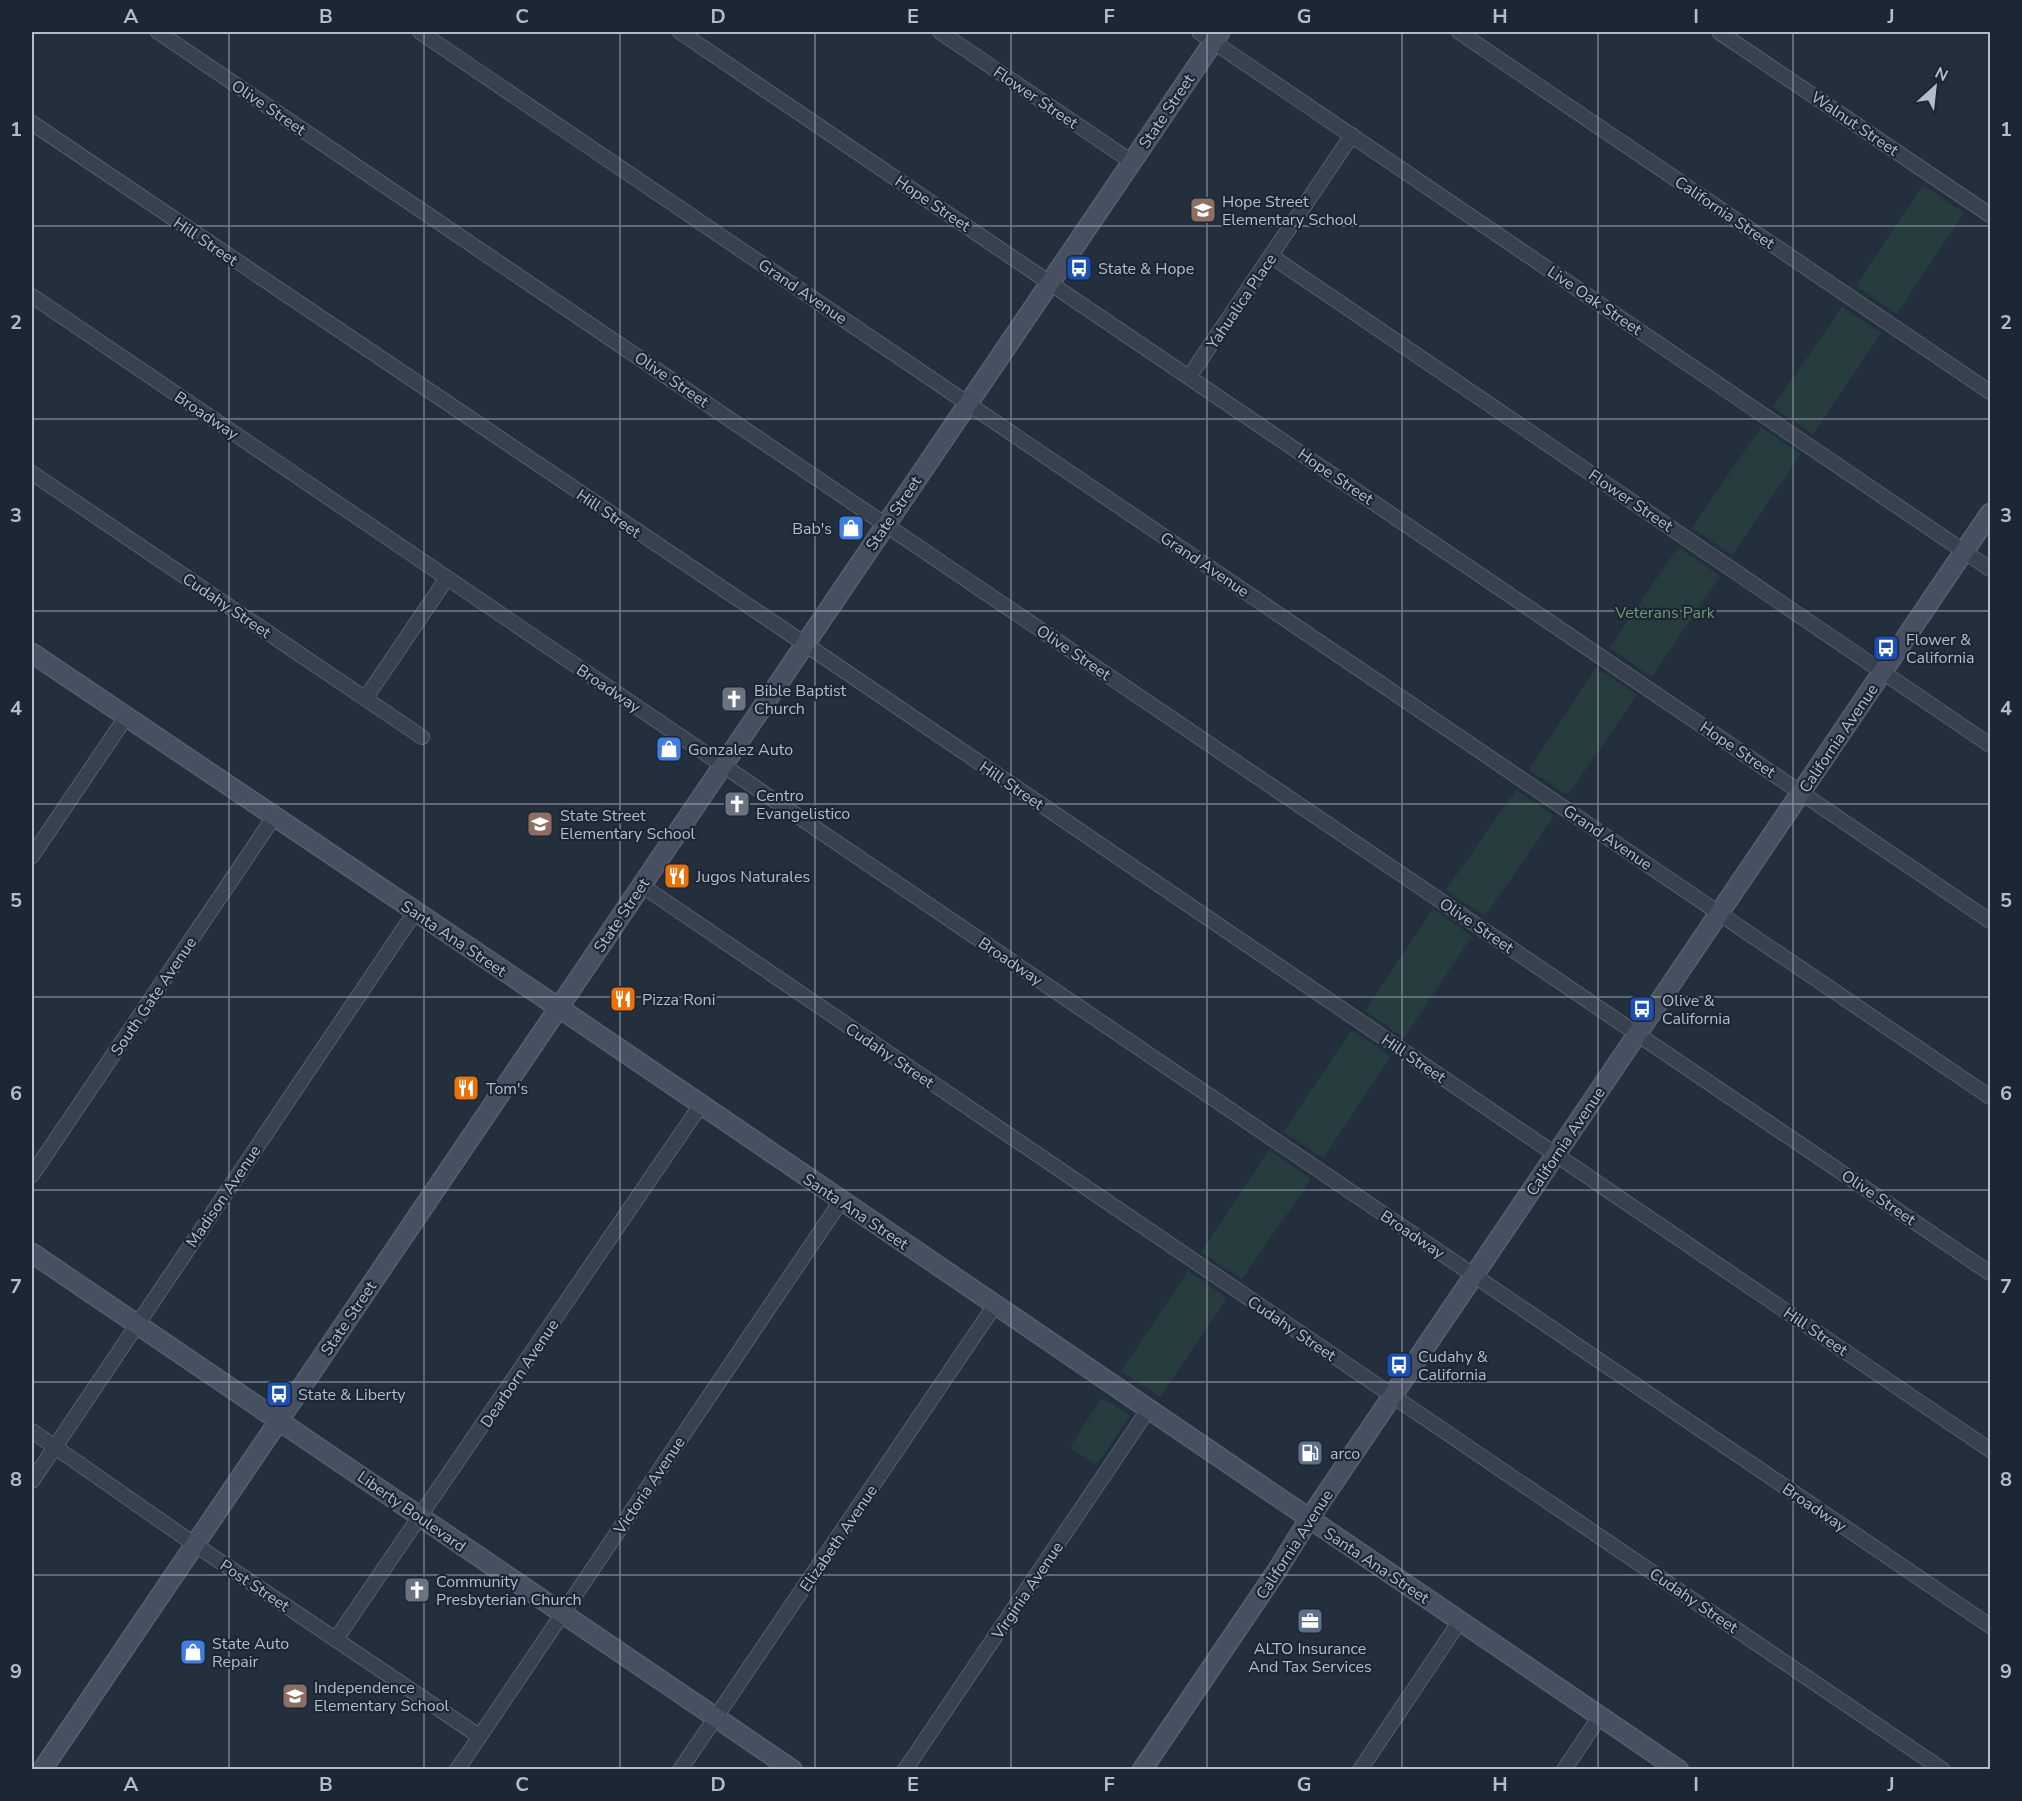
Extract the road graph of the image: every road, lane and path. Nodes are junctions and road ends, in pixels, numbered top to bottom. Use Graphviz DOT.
graph roads {
  1 [pos="158,32"];
  2 [pos="420,32"];
  3 [pos="680,32"];
  4 [pos="940,32"];
  5 [pos="1459,32"];
  6 [pos="1719,32"];
  7 [pos="1211,35"];
  8 [pos="32,123"];
  9 [pos="1352,135"];
  10 [pos="1132,162"];
  11 [pos="1990,215"];
  12 [pos="1271,256"];
  13 [pos="1050,283"];
  14 [pos="32,296"];
  15 [pos="1189,377"];
  16 [pos="1990,392"];
  17 [pos="968,403"];
  18 [pos="32,473"];
  19 [pos="1990,513"];
  20 [pos="886,524"];
  21 [pos="1965,551"];
  22 [pos="1990,569"];
  23 [pos="447,578"];
  24 [pos="805,644"];
  25 [pos="32,653"];
  26 [pos="1883,672"];
  27 [pos="365,699"];
  28 [pos="126,717"];
  29 [pos="422,737"];
  30 [pos="1990,745"];
  31 [pos="723,765"];
  32 [pos="1801,793"];
  33 [pos="274,817"];
  34 [pos="32,856"];
  35 [pos="641,885"];
  36 [pos="415,912"];
  37 [pos="1719,913"];
  38 [pos="1990,921"];
  39 [pos="558,1008"];
  40 [pos="1638,1034"];
  41 [pos="1990,1097"];
  42 [pos="700,1106"];
  43 [pos="1556,1155"];
  44 [pos="32,1175"];
  45 [pos="841,1201"];
  46 [pos="32,1253"];
  47 [pos="1990,1273"];
  48 [pos="1474,1275"];
  49 [pos="995,1305"];
  50 [pos="137,1325"];
  51 [pos="1392,1396"];
  52 [pos="1148,1410"];
  53 [pos="279,1420"];
  54 [pos="32,1431"];
  55 [pos="54,1447"];
  56 [pos="1990,1450"];
  57 [pos="32,1481"];
  58 [pos="420,1516"];
  59 [pos="1309,1519"];
  60 [pos="194,1544"];
  61 [pos="562,1614"];
  62 [pos="1460,1621"];
  63 [pos="1990,1626"];
  64 [pos="336,1639"];
  65 [pos="1600,1716"];
  66 [pos="715,1717"];
  67 [pos="479,1736"];
  68 [pos="42,1770"];
  69 [pos="457,1770"];
  70 [pos="680,1770"];
  71 [pos="793,1770"];
  72 [pos="905,1770"];
  73 [pos="1142,1770"];
  74 [pos="1360,1770"];
  75 [pos="1564,1770"];
  76 [pos="1679,1770"];
  77 [pos="1943,1770"];
  1 -- 20 [label="street, Olive Street"];
  2 -- 17 [label="street, Grand Avenue"];
  3 -- 13 [label="street, Hope Street"];
  4 -- 10 [label="street, Flower Street"];
  5 -- 16 [label="street, California Street"];
  6 -- 11 [label="street, Walnut Street"];
  7 -- 9 [label="street, Live Oak Street"];
  7 -- 10 [label="street, State Street"];
  8 -- 24 [label="street, Hill Street"];
  9 -- 12 [label="street, Yahualica Place"];
  9 -- 21 [label="street, Live Oak Street"];
  10 -- 13 [label="street, State Street"];
  12 -- 15 [label="street, Yahualica Place"];
  12 -- 26 [label="street, Flower Street"];
  13 -- 15 [label="street, Hope Street"];
  13 -- 17 [label="street, State Street"];
  14 -- 23 [label="street, Broadway"];
  15 -- 32 [label="street, Hope Street"];
  17 -- 20 [label="street, State Street"];
  17 -- 37 [label="street, Grand Avenue"];
  18 -- 27 [label="street, Cudahy Street"];
  19 -- 21 [label="street, California Avenue"];
  20 -- 24 [label="street, State Street"];
  20 -- 40 [label="street, Olive Street"];
  21 -- 22 [label="street, Live Oak Street"];
  21 -- 26 [label="street, California Avenue"];
  23 -- 27 [label="street"];
  23 -- 31 [label="street, Broadway"];
  24 -- 31 [label="street, State Street"];
  24 -- 43 [label="street, Hill Street"];
  25 -- 28 [label="street, Santa Ana Street"];
  26 -- 30 [label="street, Flower Street"];
  26 -- 32 [label="street, California Avenue"];
  27 -- 29 [label="street, Cudahy Street"];
  28 -- 33 [label="street, Santa Ana Street"];
  28 -- 34 [label="street"];
  31 -- 35 [label="street, State Street"];
  31 -- 48 [label="street, Broadway"];
  32 -- 37 [label="street, California Avenue"];
  32 -- 38 [label="street, Hope Street"];
  33 -- 36 [label="street, Santa Ana Street"];
  33 -- 44 [label="street, South Gate Avenue"];
  35 -- 39 [label="street, State Street"];
  35 -- 51 [label="street, Cudahy Street"];
  36 -- 39 [label="street, Santa Ana Street"];
  36 -- 50 [label="street, Madison Avenue"];
  37 -- 40 [label="street, California Avenue"];
  37 -- 41 [label="street, Grand Avenue"];
  39 -- 42 [label="street, Santa Ana Street"];
  39 -- 53 [label="street, State Street"];
  40 -- 43 [label="street, California Avenue"];
  40 -- 47 [label="street, Olive Street"];
  42 -- 45 [label="street, Santa Ana Street"];
  42 -- 58 [label="street, Dearborn Avenue"];
  43 -- 48 [label="street, California Avenue"];
  43 -- 56 [label="street, Hill Street"];
  45 -- 49 [label="street, Santa Ana Street"];
  45 -- 61 [label="street, Victoria Avenue"];
  46 -- 50 [label="street, Liberty Boulevard"];
  48 -- 51 [label="street, California Avenue"];
  48 -- 63 [label="street, Broadway"];
  49 -- 52 [label="street, Santa Ana Street"];
  49 -- 66 [label="street, Elizabeth Avenue"];
  50 -- 53 [label="street, Liberty Boulevard"];
  50 -- 55 [label="street, Madison Avenue"];
  51 -- 59 [label="street, California Avenue"];
  51 -- 77 [label="street, Cudahy Street"];
  52 -- 59 [label="street, Santa Ana Street"];
  52 -- 72 [label="street, Virginia Avenue"];
  53 -- 58 [label="street, Liberty Boulevard"];
  53 -- 60 [label="street, State Street"];
  54 -- 55 [label="street, Post Street"];
  55 -- 57 [label="street, Madison Avenue"];
  55 -- 60 [label="street, Post Street"];
  58 -- 61 [label="street, Liberty Boulevard"];
  58 -- 64 [label="street, Dearborn Avenue"];
  59 -- 62 [label="street, Santa Ana Street"];
  59 -- 73 [label="street, California Avenue"];
  60 -- 64 [label="street, Post Street"];
  60 -- 68 [label="street, State Street"];
  61 -- 66 [label="street, Liberty Boulevard"];
  61 -- 67 [label="street, Victoria Avenue"];
  62 -- 65 [label="street, Santa Ana Street"];
  62 -- 74 [label="street"];
  64 -- 67 [label="street, Post Street"];
  65 -- 75 [label="street"];
  65 -- 76 [label="street, Santa Ana Street"];
  66 -- 70 [label="street, Elizabeth Avenue"];
  66 -- 71 [label="street, Liberty Boulevard"];
  67 -- 69 [label="street, Victoria Avenue"];
}
